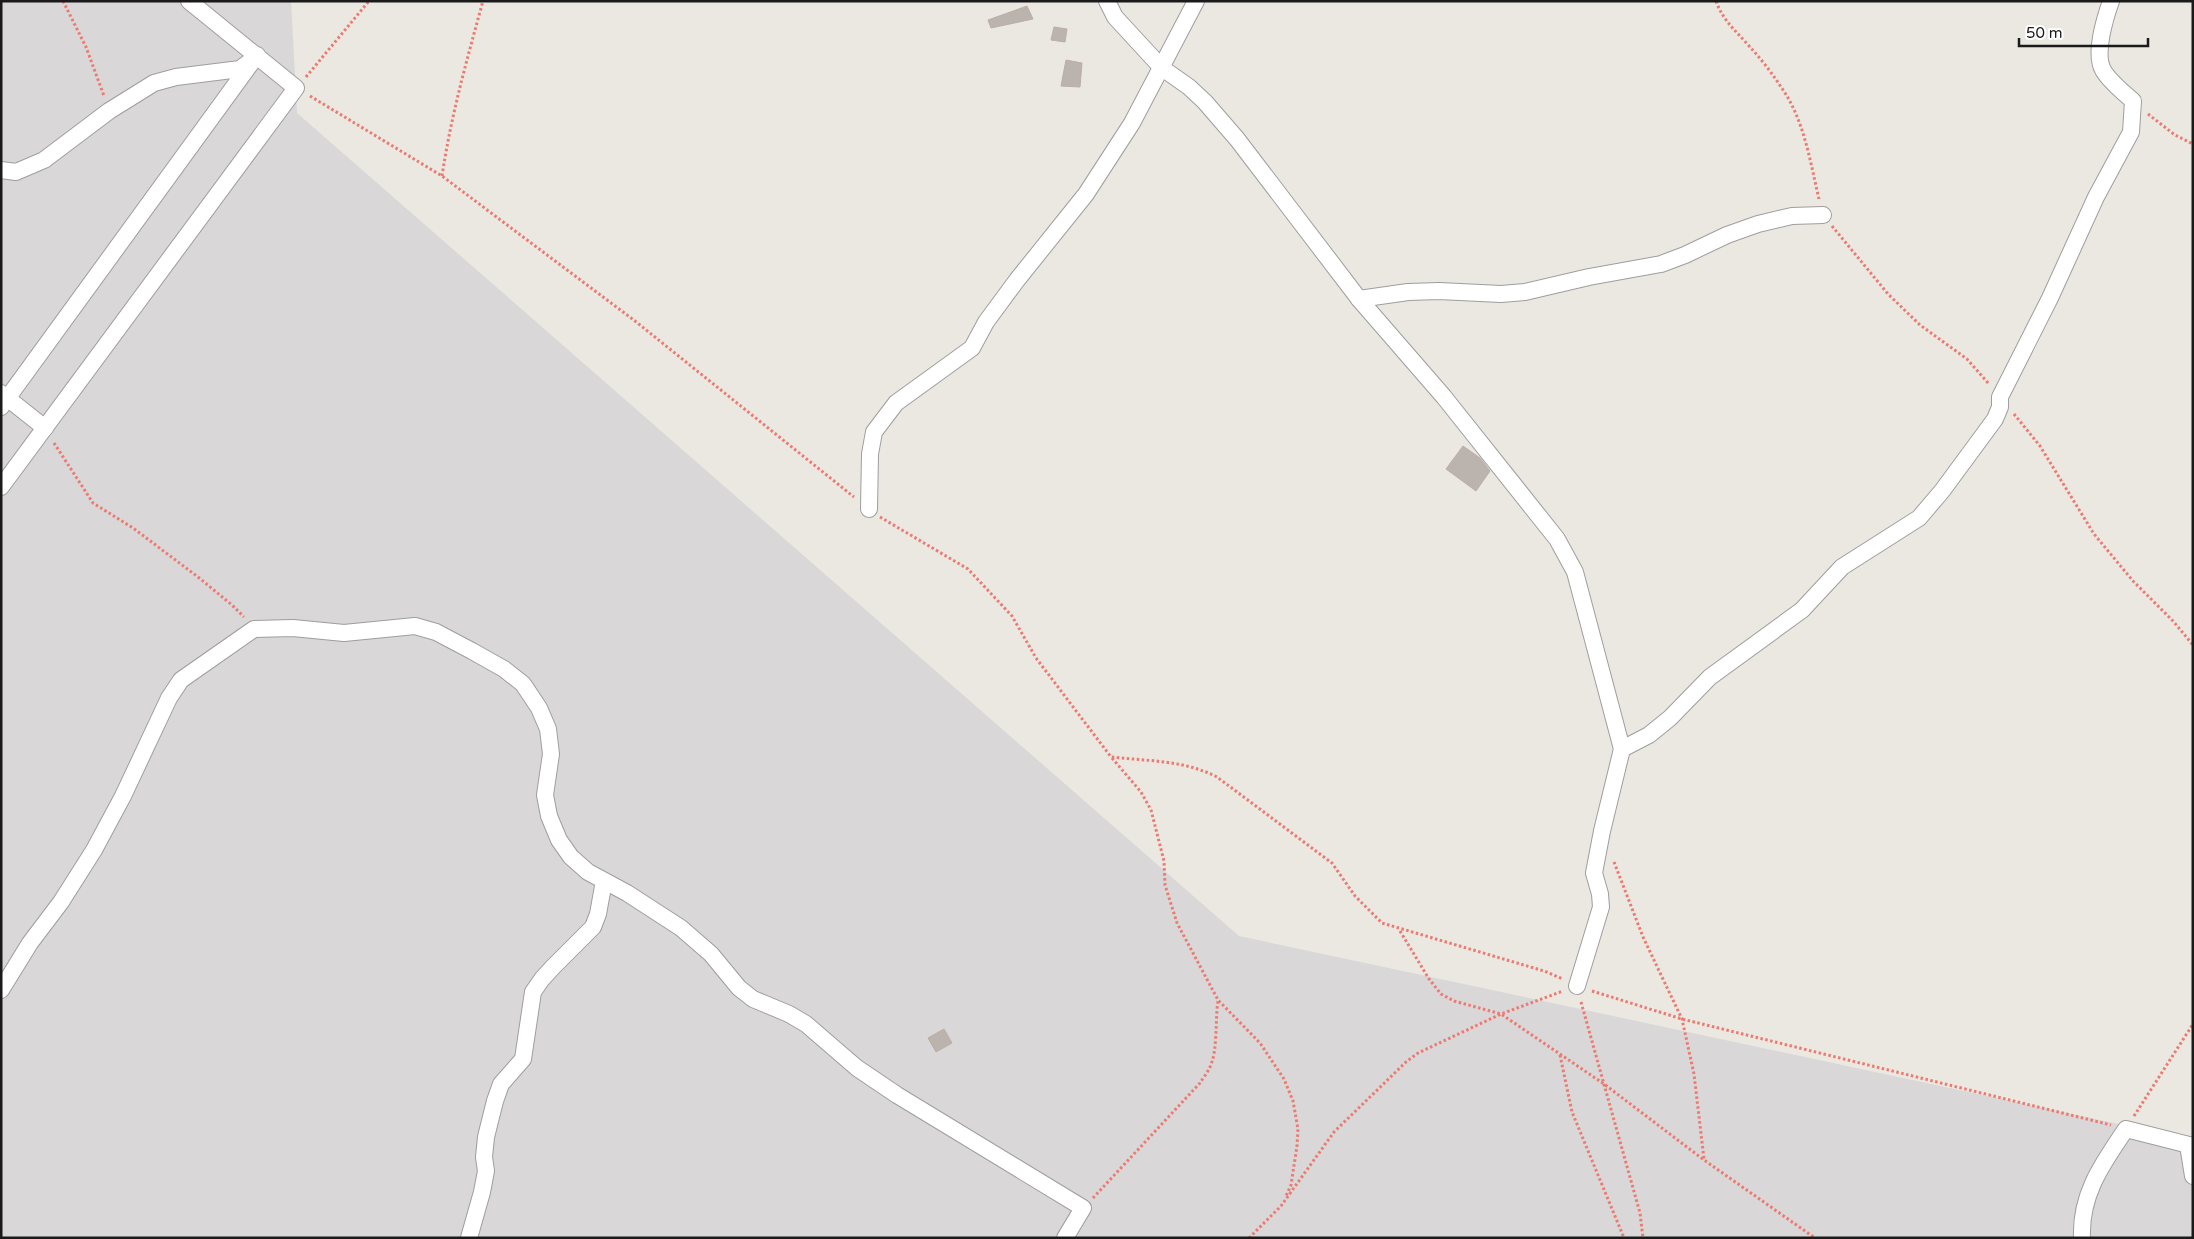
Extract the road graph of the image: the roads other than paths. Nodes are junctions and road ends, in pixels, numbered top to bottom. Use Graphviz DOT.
graph roads {
  1 [pos="189,1"];
  2 [pos="1107,1"];
  3 [pos="1196,1"];
  4 [pos="2111,1"];
  5 [pos="257,55"];
  6 [pos="1162,68"];
  7 [pos="1,170"];
  8 [pos="1823,215"];
  9 [pos="1360,299"];
  10 [pos="3,399"];
  11 [pos="45,428"];
  12 [pos="1,487"];
  13 [pos="869,509"];
  14 [pos="1622,748"];
  15 [pos="604,881"];
  16 [pos="1577,986"];
  17 [pos="1,990"];
  18 [pos="2190,1145"];
  19 [pos="2193,1176"];
  20 [pos="469,1238"];
  21 [pos="1065,1238"];
  22 [pos="2082,1238"];
  1 -- 5 [label="street"];
  2 -- 6 [label="street"];
  3 -- 6 [label="street"];
  4 -- 14 [label="street"];
  5 -- 7 [label="street"];
  5 -- 10 [label="street"];
  5 -- 11 [label="street"];
  6 -- 9 [label="street"];
  6 -- 13 [label="street"];
  8 -- 9 [label="street"];
  9 -- 14 [label="street"];
  10 -- 11 [label="street"];
  11 -- 12 [label="street"];
  14 -- 16 [label="street"];
  15 -- 17 [label="street"];
  15 -- 20 [label="street"];
  15 -- 21 [label="street"];
  18 -- 19 [label="street"];
  18 -- 22 [label="street"];
}
